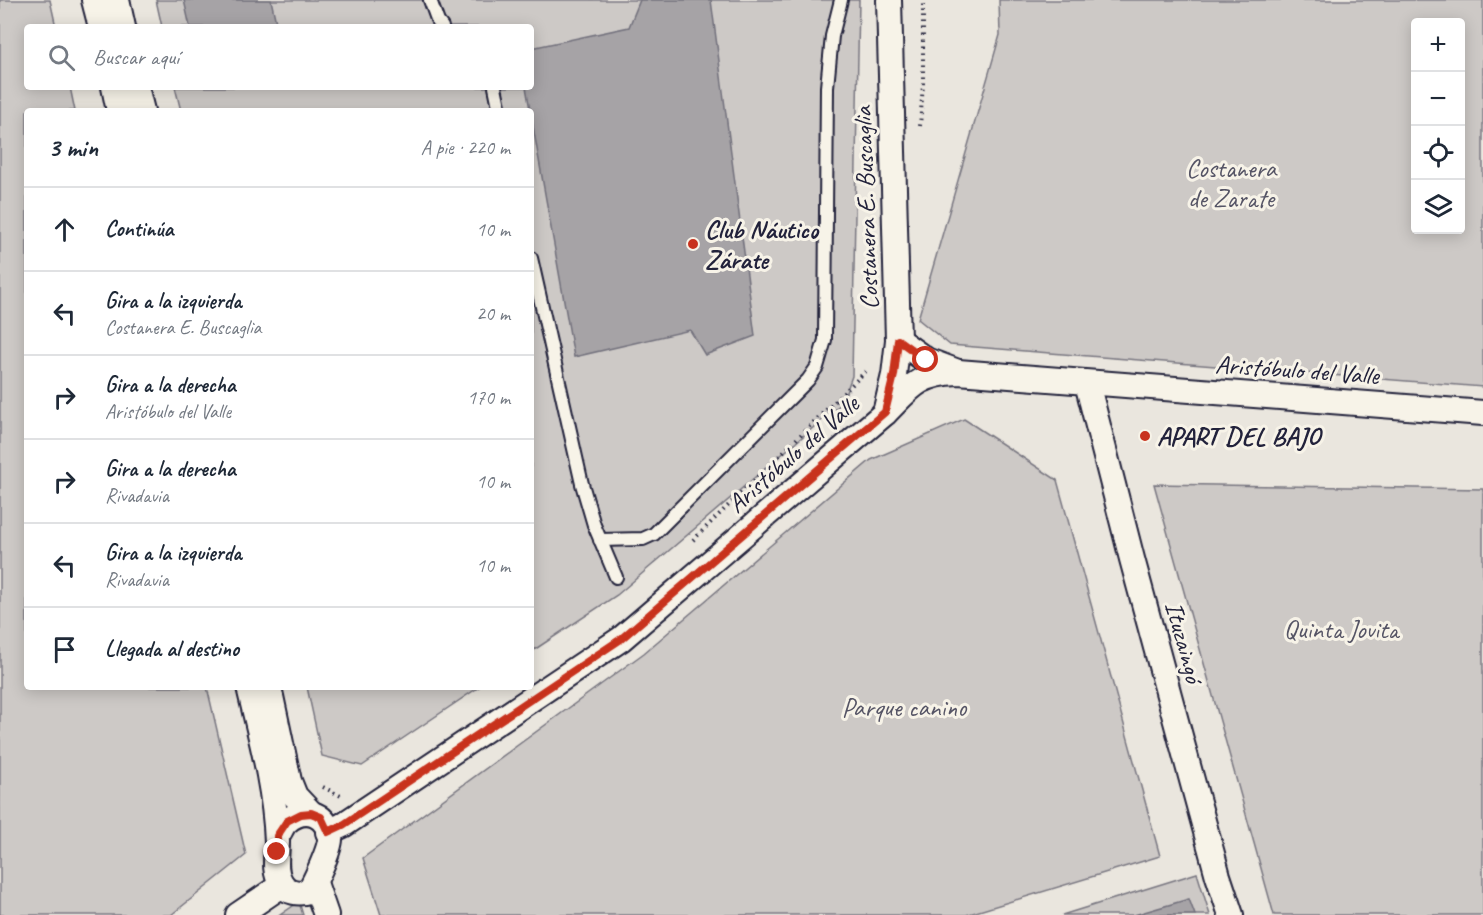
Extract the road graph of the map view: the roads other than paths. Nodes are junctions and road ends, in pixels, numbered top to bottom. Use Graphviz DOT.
graph roads {
  1 [pos="94,0"];
  2 [pos="117,0"];
  3 [pos="430,0"];
  4 [pos="841,0"];
  5 [pos="889,0"];
  6 [pos="99,24"];
  7 [pos="122,24"];
  8 [pos="440,24"];
  9 [pos="115,90"];
  10 [pos="137,90"];
  11 [pos="496,90"];
  12 [pos="118,108"];
  13 [pos="141,108"];
  14 [pos="499,108"];
  15 [pos="534,271"];
  16 [pos="898,340"];
  17 [pos="958,372"];
  18 [pos="1087,383"];
  19 [pos="885,412"];
  20 [pos="1483,413"];
  21 [pos="600,540"];
  22 [pos="616,578"];
  23 [pos="250,690"];
  24 [pos="270,690"];
  25 [pos="311,813"];
  26 [pos="328,832"];
  27 [pos="277,836"];
  28 [pos="315,883"];
  29 [pos="282,885"];
  30 [pos="238,915"];
  31 [pos="326,915"];
  32 [pos="1231,915"];
  1 -- 6 [label="street"];
  2 -- 7 [label="street"];
  3 -- 8 [label="lane"];
  4 -- 21 [label="lane"];
  5 -- 16 [label="street, Costanera E. Buscaglia"];
  9 -- 12 [label="street"];
  10 -- 13 [label="street"];
  11 -- 14 [label="lane"];
  15 -- 21 [label="lane"];
  16 -- 17 [label="street"];
  16 -- 19 [label="street, Costanera E. Buscaglia"];
  17 -- 18 [label="street, Aristóbulo del Valle"];
  17 -- 19 [label="street, Aristóbulo del Valle"];
  18 -- 20 [label="street, Aristóbulo del Valle"];
  18 -- 32 [label="street, Ituzaingó"];
  19 -- 26 [label="street, Aristóbulo del Valle"];
  21 -- 22 [label="lane"];
  23 -- 27 [label="street"];
  24 -- 25 [label="street"];
  25 -- 26 [label="street"];
  25 -- 27 [label="street"];
  26 -- 28 [label="street"];
  27 -- 29 [label="street"];
  28 -- 29 [label="street"];
  28 -- 31 [label="street"];
  29 -- 30 [label="street"];
}
